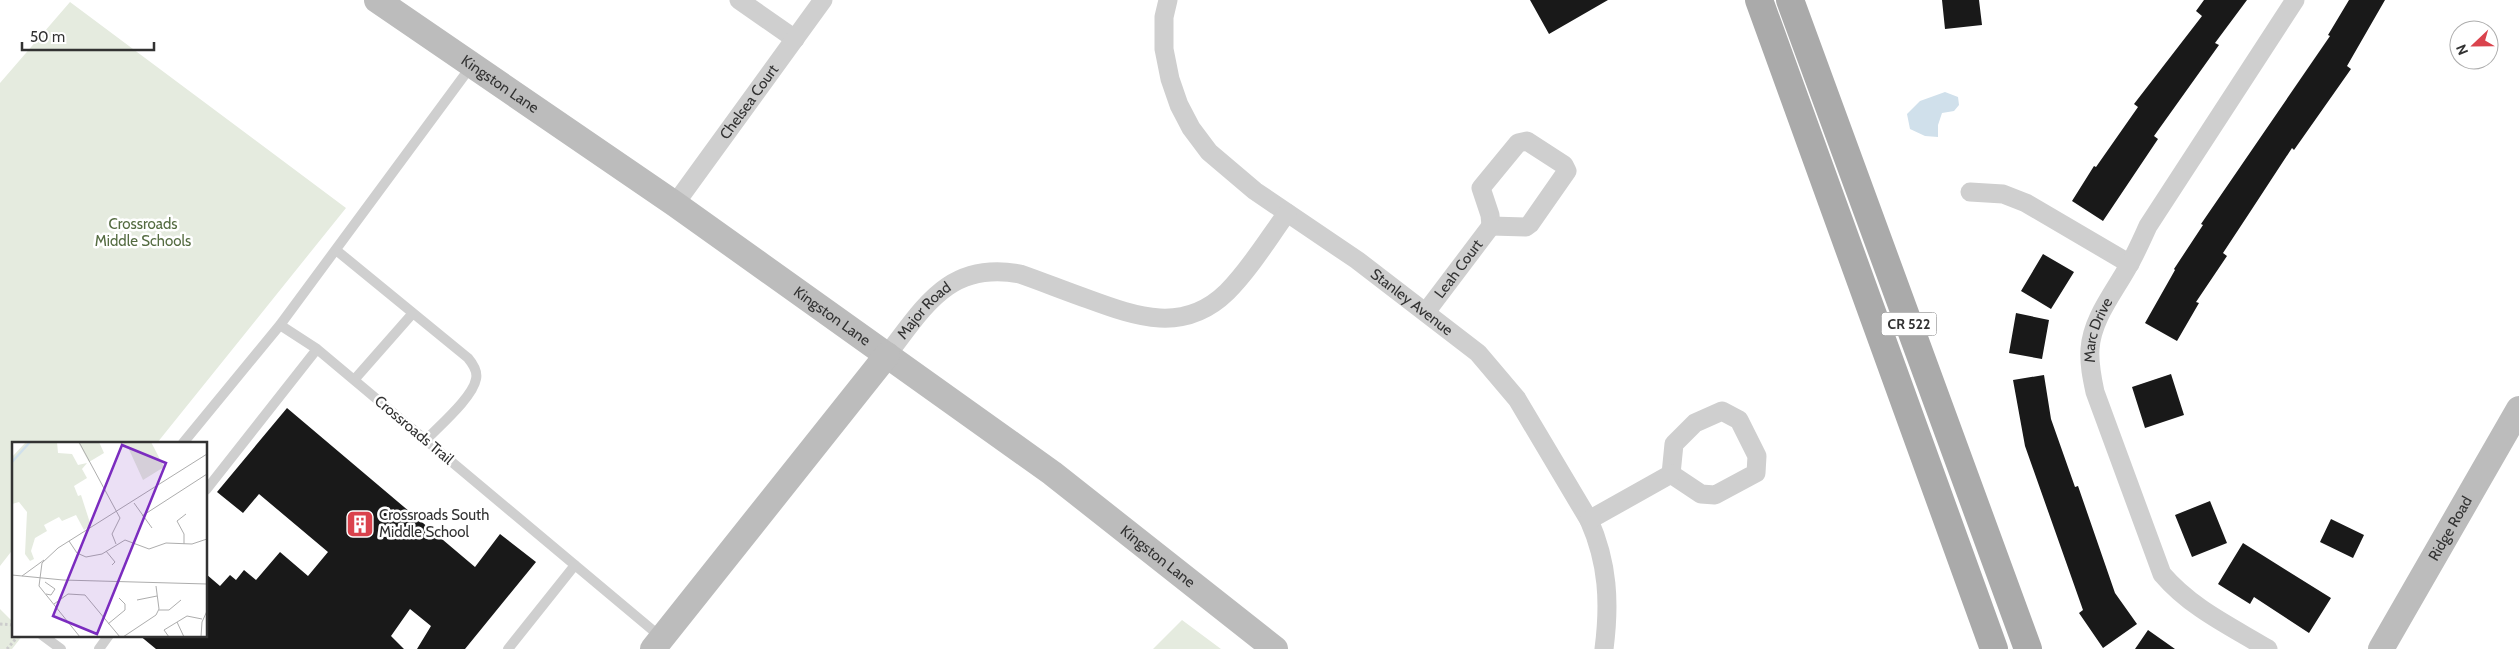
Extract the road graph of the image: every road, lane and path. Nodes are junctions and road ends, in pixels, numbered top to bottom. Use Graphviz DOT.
graph roads {
  1 [pos="377,0"];
  2 [pos="739,0"];
  3 [pos="824,0"];
  4 [pos="1168,0"];
  5 [pos="1759,0"];
  6 [pos="1790,0"];
  7 [pos="2295,0"];
  8 [pos="795,39"];
  9 [pos="472,65"];
  10 [pos="1970,192"];
  11 [pos="675,204"];
  12 [pos="1287,213"];
  13 [pos="1491,226"];
  14 [pos="336,250"];
  15 [pos="2130,264"];
  16 [pos="1426,312"];
  17 [pos="413,313"];
  18 [pos="280,325"];
  19 [pos="317,349"];
  20 [pos="887,355"];
  21 [pos="354,380"];
  22 [pos="2519,409"];
  23 [pos="426,440"];
  24 [pos="184,442"];
  25 [pos="1672,474"];
  26 [pos="208,487"];
  27 [pos="1589,520"];
  28 [pos="575,565"];
  29 [pos="17,636"];
  30 [pos="43,636"];
  31 [pos="108,636"];
  32 [pos="658,643"];
  33 [pos="7,649"];
  34 [pos="62,649"];
  35 [pos="99,649"];
  36 [pos="508,649"];
  37 [pos="1275,649"];
  38 [pos="1604,649"];
  39 [pos="1994,649"];
  40 [pos="2028,649"];
  41 [pos="2268,649"];
  42 [pos="2380,649"];
  1 -- 9 [label="street, Kingston Lane"];
  2 -- 8 [label="street"];
  3 -- 8 [label="street, Chelsea Court"];
  4 -- 12 [label="street, Stanley Avenue"];
  5 -- 39 [label="main road, CR 522"];
  6 -- 40 [label="main road, CR 522"];
  7 -- 15 [label="street, Marc Drive"];
  8 -- 11 [label="street, Chelsea Court"];
  9 -- 11 [label="street, Kingston Lane"];
  9 -- 14 [label="lane"];
  10 -- 15 [label="street"];
  11 -- 20 [label="street, Kingston Lane"];
  12 -- 16 [label="street, Stanley Avenue"];
  12 -- 20 [label="street, Major Road"];
  13 -- 13 [label="street"];
  13 -- 16 [label="street, Leah Court"];
  14 -- 17 [label="lane"];
  14 -- 18 [label="lane"];
  15 -- 41 [label="street, Marc Drive"];
  16 -- 27 [label="street, Stanley Avenue"];
  17 -- 21 [label="lane"];
  17 -- 23 [label="lane"];
  18 -- 19 [label="lane, Crossroads Trail"];
  18 -- 24 [label="lane"];
  19 -- 21 [label="lane, Crossroads Trail"];
  19 -- 26 [label="lane"];
  20 -- 32 [label="street, Major Road"];
  20 -- 37 [label="street, Kingston Lane"];
  21 -- 23 [label="lane, Crossroads Trail"];
  22 -- 42 [label="street, Ridge Road"];
  23 -- 28 [label="lane, Crossroads Trail"];
  25 -- 25 [label="street"];
  25 -- 27 [label="street"];
  27 -- 38 [label="street, Stanley Avenue"];
  28 -- 32 [label="lane, Crossroads Trail"];
  28 -- 36 [label="lane"];
  29 -- 33 [label="path"];
  30 -- 34 [label="lane"];
  31 -- 35 [label="lane"];
}
